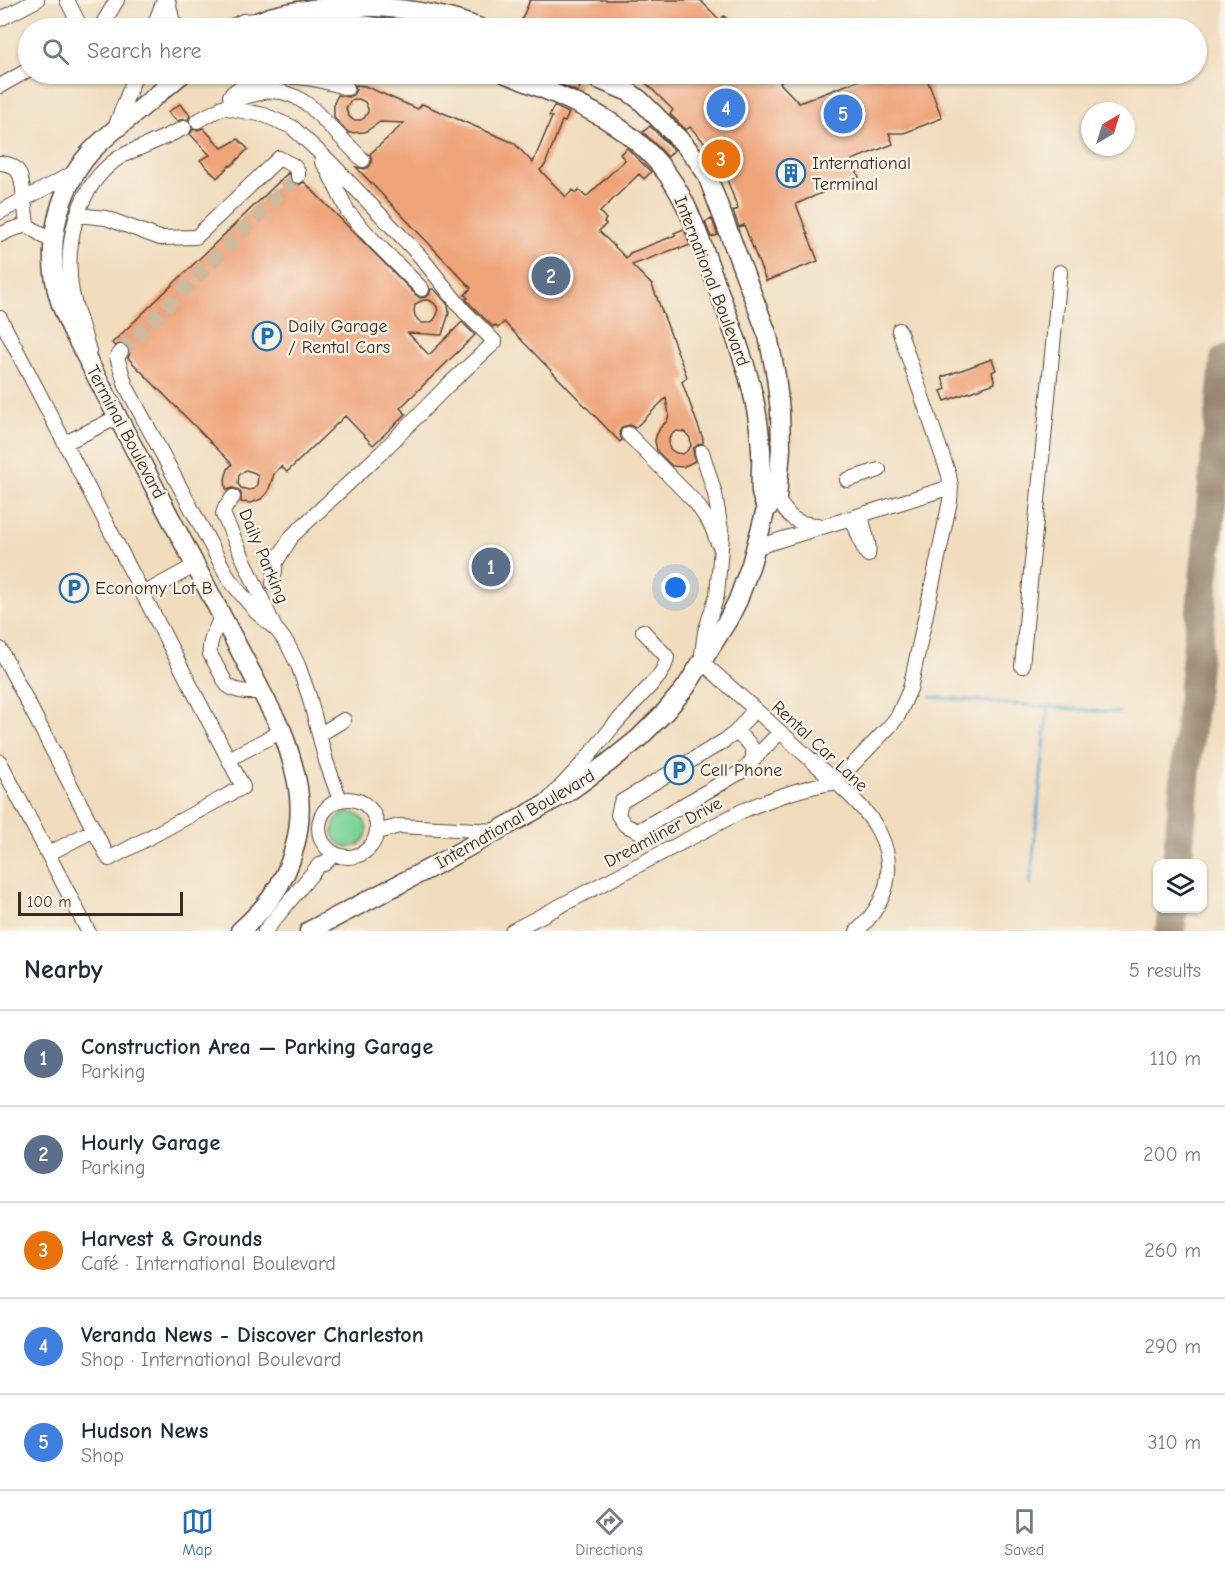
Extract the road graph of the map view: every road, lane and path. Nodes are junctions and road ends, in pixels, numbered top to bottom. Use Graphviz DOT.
graph roads {
  1 [pos="37,0"];
  2 [pos="67,0"];
  3 [pos="117,0"];
  4 [pos="166,0"];
  5 [pos="76,18"];
  6 [pos="106,18"];
  7 [pos="158,18"];
  8 [pos="172,18"];
  9 [pos="266,18"];
  10 [pos="449,18"];
  11 [pos="0,19"];
  12 [pos="18,76"];
  13 [pos="132,84"];
  14 [pos="170,84"];
  15 [pos="251,84"];
  16 [pos="333,84"];
  17 [pos="530,84"];
  18 [pos="609,84"];
  19 [pos="0,86"];
  20 [pos="347,88"];
  21 [pos="222,107"];
  22 [pos="292,128"];
  23 [pos="114,130"];
  24 [pos="363,160"];
  25 [pos="0,163"];
  26 [pos="77,171"];
  27 [pos="298,176"];
  28 [pos="24,200"];
  29 [pos="0,212"];
  30 [pos="77,215"];
  31 [pos="27,225"];
  32 [pos="0,235"];
  33 [pos="54,243"];
  34 [pos="1060,272"];
  35 [pos="422,288"];
  36 [pos="0,318"];
  37 [pos="899,330"];
  38 [pos="121,352"];
  39 [pos="96,375"];
  40 [pos="118,417"];
  41 [pos="628,434"];
  42 [pos="65,443"];
  43 [pos="702,452"];
  44 [pos="879,470"];
  45 [pos="847,480"];
  46 [pos="951,487"];
  47 [pos="233,497"];
  48 [pos="772,504"];
  49 [pos="829,525"];
  50 [pos="757,547"];
  51 [pos="720,551"];
  52 [pos="196,565"];
  53 [pos="273,584"];
  54 [pos="143,594"];
  55 [pos="222,615"];
  56 [pos="277,630"];
  57 [pos="643,631"];
  58 [pos="0,649"];
  59 [pos="701,661"];
  60 [pos="1022,666"];
  61 [pos="4,667"];
  62 [pos="262,693"];
  63 [pos="755,709"];
  64 [pos="344,720"];
  65 [pos="282,731"];
  66 [pos="780,732"];
  67 [pos="320,734"];
  68 [pos="735,734"];
  69 [pos="229,759"];
  70 [pos="0,762"];
  71 [pos="751,762"];
  72 [pos="836,782"];
  73 [pos="340,800"];
  74 [pos="542,806"];
  75 [pos="94,830"];
  76 [pos="497,831"];
  77 [pos="377,832"];
  78 [pos="48,854"];
  79 [pos="334,854"];
  80 [pos="88,931"];
  81 [pos="240,931"];
  82 [pos="265,931"];
  83 [pos="309,931"];
  84 [pos="512,931"];
  85 [pos="857,931"];
  1 -- 11 [label="street"];
  2 -- 5 [label="street"];
  3 -- 6 [label="street"];
  4 -- 7 [label="street"];
  4 -- 8 [label="street"];
  9 -- 10 [label="main road"];
  12 -- 19 [label="street"];
  13 -- 23 [label="street"];
  14 -- 23 [label="main road"];
  15 -- 21 [label="street"];
  16 -- 20 [label="street"];
  17 -- 48 [label="main road, International Boulevard"];
  18 -- 48 [label="main road, International Boulevard"];
  21 -- 22 [label="street"];
  21 -- 24 [label="street"];
  21 -- 30 [label="street"];
  22 -- 35 [label="street"];
  22 -- 53 [label="street"];
  23 -- 26 [label="main road, Terminal Boulevard"];
  25 -- 28 [label="street"];
  26 -- 28 [label="street"];
  26 -- 33 [label="main road, Terminal Boulevard"];
  27 -- 30 [label="street"];
  28 -- 29 [label="street"];
  28 -- 31 [label="street"];
  30 -- 39 [label="street"];
  31 -- 32 [label="street"];
  31 -- 33 [label="street"];
  33 -- 39 [label="main road, Terminal Boulevard"];
  34 -- 60 [label="street"];
  36 -- 42 [label="street"];
  37 -- 46 [label="street"];
  38 -- 56 [label="street"];
  39 -- 40 [label="main road, Terminal Boulevard"];
  40 -- 42 [label="street"];
  40 -- 52 [label="main road, Terminal Boulevard"];
  41 -- 51 [label="street"];
  42 -- 54 [label="street"];
  43 -- 51 [label="street"];
  44 -- 45 [label="street"];
  46 -- 49 [label="street"];
  46 -- 72 [label="street"];
  47 -- 56 [label="street, Daily Parking"];
  48 -- 49 [label="street"];
  48 -- 50 [label="main road, International Boulevard"];
  49 -- 50 [label="street"];
  50 -- 59 [label="main road, International Boulevard"];
  51 -- 59 [label="street"];
  52 -- 54 [label="street"];
  52 -- 55 [label="main road, Terminal Boulevard"];
  54 -- 69 [label="street"];
  55 -- 62 [label="main road, Terminal Boulevard"];
  55 -- 62 [label="street"];
  56 -- 67 [label="street"];
  57 -- 74 [label="street"];
  58 -- 61 [label="street"];
  59 -- 63 [label="street, Rental Car Lane"];
  59 -- 74 [label="main road, International Boulevard"];
  61 -- 75 [label="street"];
  62 -- 65 [label="main road, Terminal Boulevard"];
  63 -- 66 [label="street, Rental Car Lane"];
  63 -- 68 [label="street"];
  64 -- 67 [label="street"];
  65 -- 69 [label="street"];
  65 -- 81 [label="main road"];
  66 -- 71 [label="street"];
  66 -- 72 [label="street, Rental Car Lane"];
  67 -- 73 [label="street"];
  68 -- 71 [label="street"];
  68 -- 71 [label="street"];
  69 -- 75 [label="street"];
  70 -- 78 [label="street"];
  72 -- 84 [label="street, Dreamliner Drive"];
  72 -- 85 [label="street, Rental Car Lane"];
  73 -- 77 [label="street"];
  73 -- 79 [label="street"];
  74 -- 76 [label="main road, International Boulevard"];
  75 -- 78 [label="street"];
  76 -- 77 [label="street"];
  76 -- 83 [label="main road, International Boulevard"];
  77 -- 79 [label="street"];
  78 -- 80 [label="street"];
  79 -- 82 [label="street"];
}
